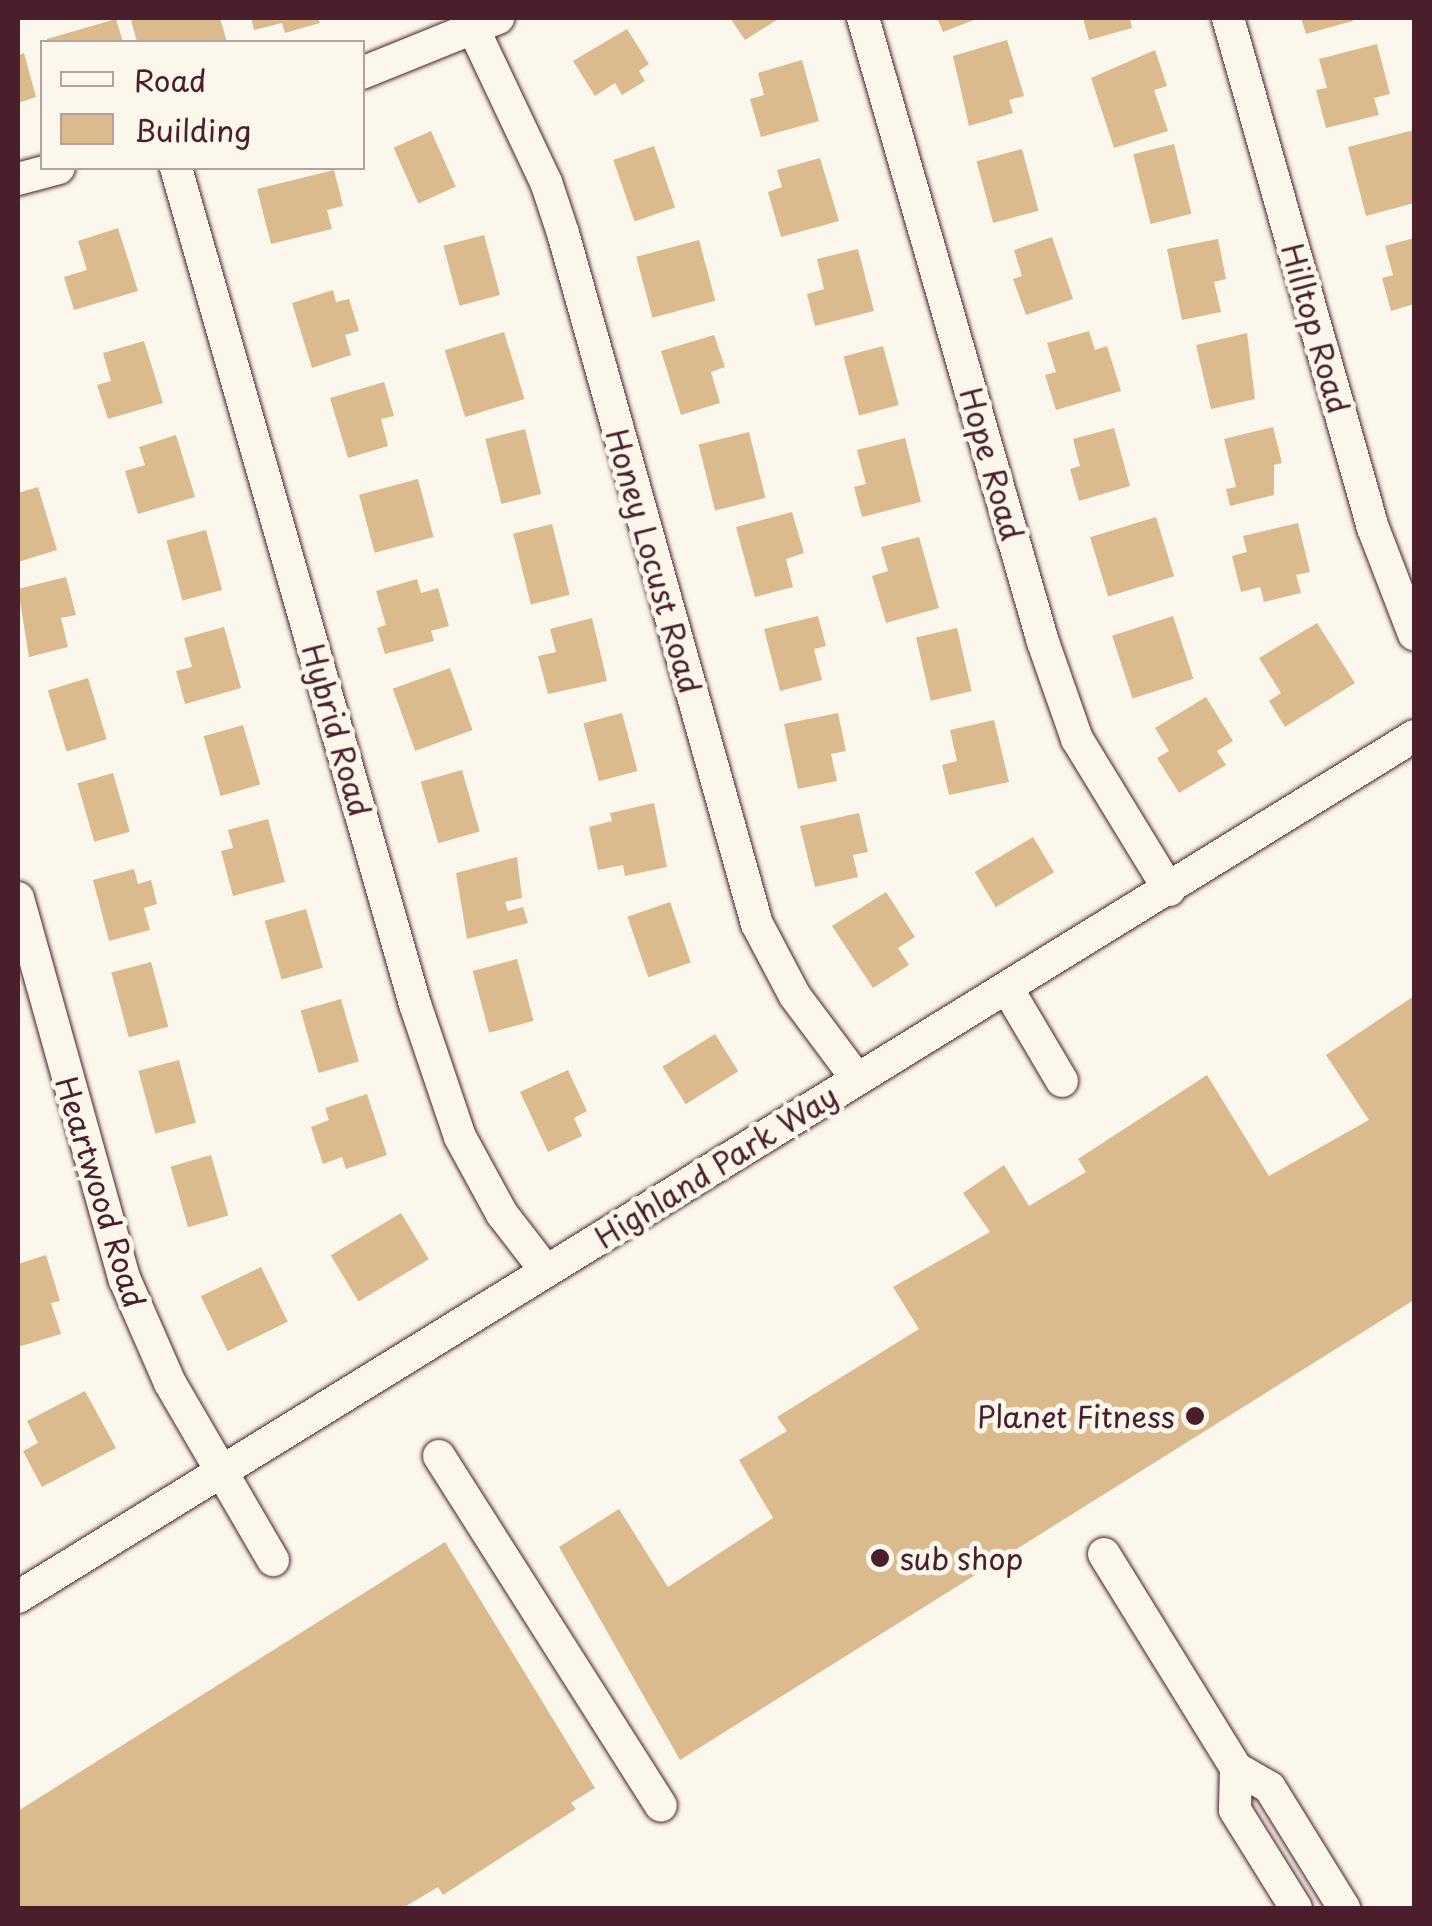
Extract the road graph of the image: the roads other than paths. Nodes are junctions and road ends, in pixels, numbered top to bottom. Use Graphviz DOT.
graph roads {
  1 [pos="863,18"];
  2 [pos="1228,18"];
  3 [pos="486,24"];
  4 [pos="365,72"];
  5 [pos="52,170"];
  6 [pos="177,170"];
  7 [pos="18,179"];
  8 [pos="1414,634"];
  9 [pos="1414,736"];
  10 [pos="1169,890"];
  11 [pos="18,898"];
  12 [pos="1007,988"];
  13 [pos="857,1079"];
  14 [pos="1062,1081"];
  15 [pos="546,1272"];
  16 [pos="439,1456"];
  17 [pos="222,1471"];
  18 [pos="1104,1554"];
  19 [pos="273,1560"];
  20 [pos="18,1597"];
  21 [pos="1236,1768"];
  22 [pos="661,1806"];
  23 [pos="1296,1908"];
  24 [pos="1344,1908"];
  1 -- 10 [label="street, Hope Road"];
  2 -- 8 [label="street, Hilltop Road"];
  3 -- 4 [label="street"];
  3 -- 13 [label="street, Honey Locust Road"];
  5 -- 7 [label="street"];
  6 -- 15 [label="street, Hybrid Road"];
  9 -- 10 [label="street, Highland Park Way"];
  10 -- 12 [label="street, Highland Park Way"];
  11 -- 17 [label="street, Heartwood Road"];
  12 -- 13 [label="street, Highland Park Way"];
  12 -- 14 [label="street"];
  13 -- 15 [label="street, Highland Park Way"];
  15 -- 17 [label="street, Highland Park Way"];
  16 -- 22 [label="street"];
  17 -- 19 [label="street, Heartwood Road"];
  17 -- 20 [label="street, Highland Park Way"];
  18 -- 21 [label="street"];
  21 -- 23 [label="street"];
  21 -- 24 [label="street"];
}
